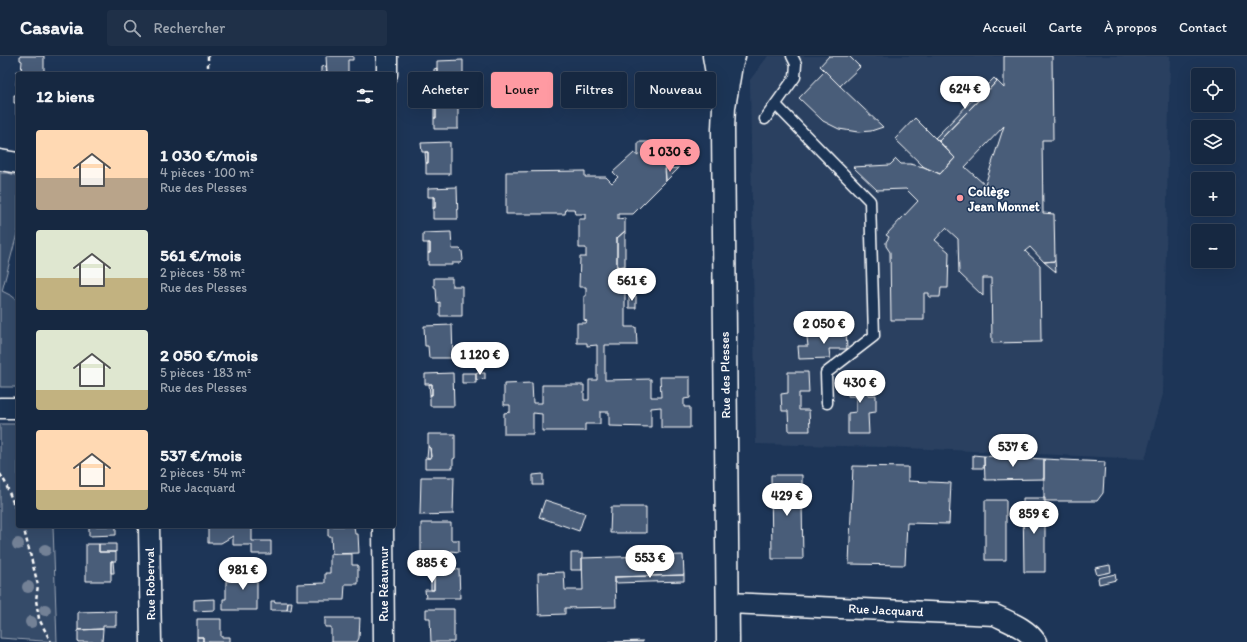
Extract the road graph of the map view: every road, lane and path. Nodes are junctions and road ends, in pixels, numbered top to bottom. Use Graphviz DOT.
graph roads {
  1 [pos="208,56"];
  2 [pos="387,56"];
  3 [pos="714,56"];
  4 [pos="734,56"];
  5 [pos="792,56"];
  6 [pos="208,72"];
  7 [pos="387,72"];
  8 [pos="776,105"];
  9 [pos="724,107"];
  10 [pos="765,118"];
  11 [pos="0,160"];
  12 [pos="16,163"];
  13 [pos="827,403"];
  14 [pos="0,408"];
  15 [pos="16,408"];
  16 [pos="0,474"];
  17 [pos="16,509"];
  18 [pos="23,528"];
  19 [pos="149,528"];
  20 [pos="383,528"];
  21 [pos="728,603"];
  22 [pos="51,642"];
  23 [pos="151,642"];
  24 [pos="384,642"];
  25 [pos="728,642"];
  26 [pos="1036,642"];
  1 -- 6 [label="path"];
  2 -- 7 [label="street"];
  3 -- 9 [label="street, Rue des Plesses"];
  4 -- 9 [label="street, Rue des Plesses"];
  5 -- 8 [label="lane"];
  8 -- 10 [label="lane"];
  8 -- 13 [label="lane"];
  9 -- 21 [label="street, Rue des Plesses"];
  11 -- 12 [label="street"];
  14 -- 15 [label="street"];
  16 -- 17 [label="path"];
  18 -- 22 [label="path"];
  19 -- 23 [label="street, Rue Roberval"];
  20 -- 24 [label="street, Rue Réaumur"];
  21 -- 25 [label="street, Rue des Plesses"];
  21 -- 26 [label="street, Rue Jacquard"];
}
